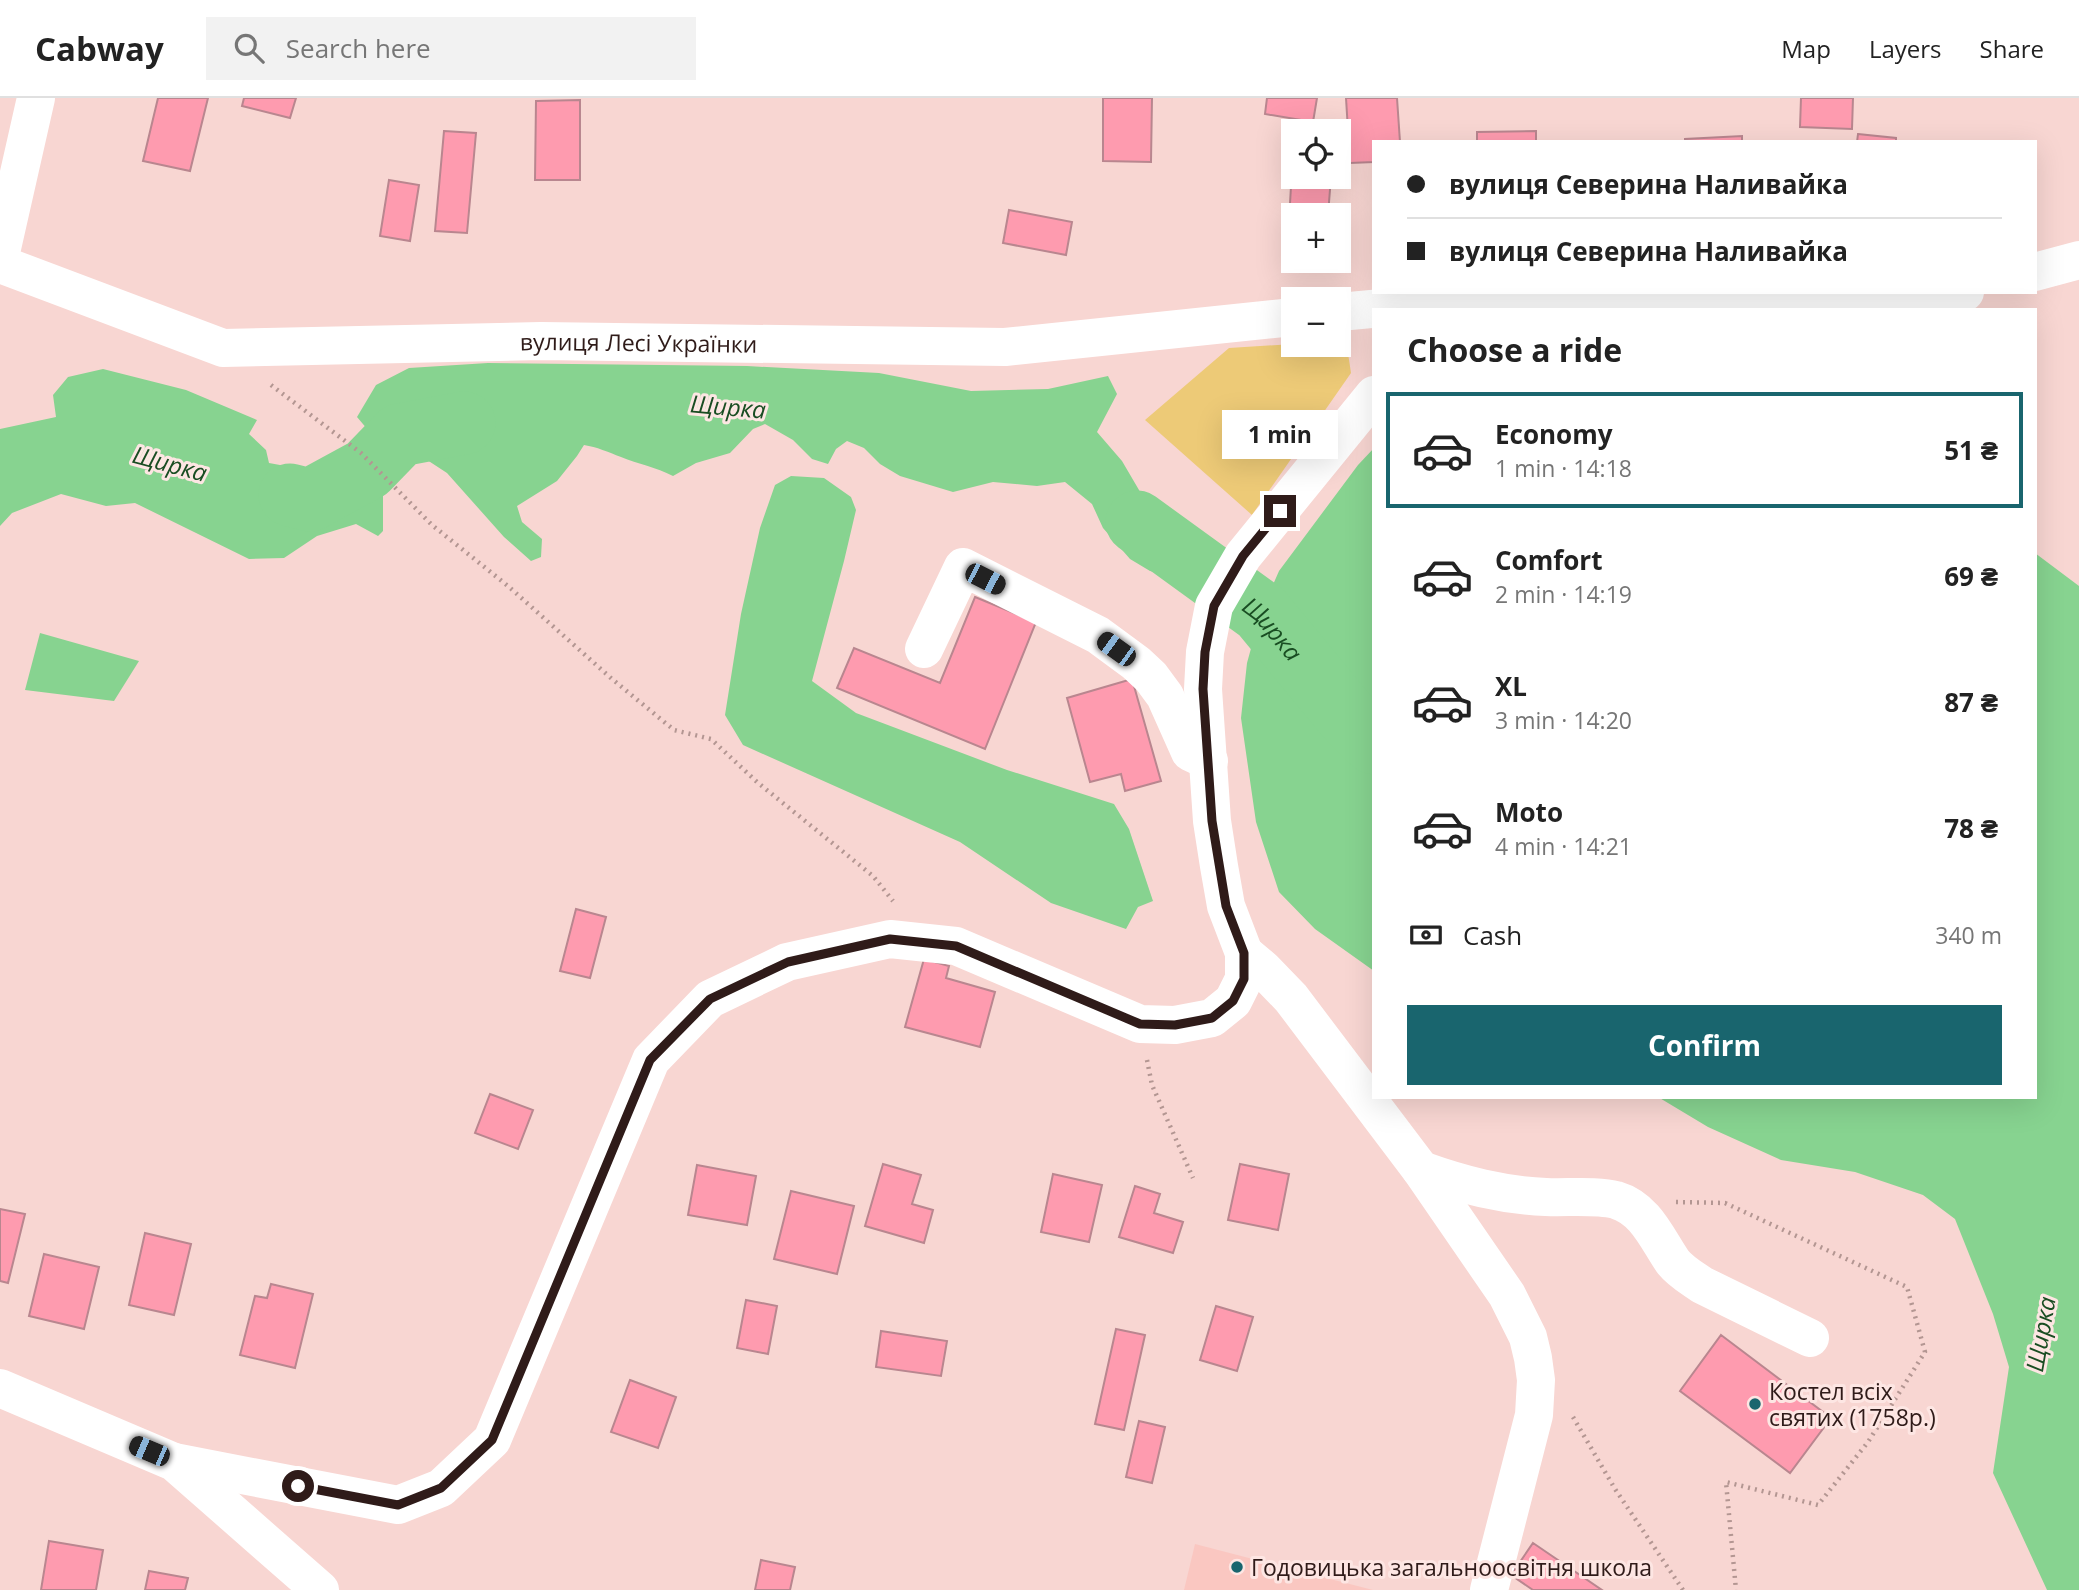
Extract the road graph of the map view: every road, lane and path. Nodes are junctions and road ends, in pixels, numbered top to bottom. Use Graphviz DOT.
graph roads {
  1 [pos="36,98"];
  2 [pos="0,257"];
  3 [pos="2079,260"];
  4 [pos="0,264"];
  5 [pos="2037,271"];
  6 [pos="1958,294"];
  7 [pos="1423,307"];
  8 [pos="1372,311"];
  9 [pos="1351,312"];
  10 [pos="1281,318"];
  11 [pos="223,348"];
  12 [pos="1372,397"];
  13 [pos="924,649"];
  14 [pos="1209,761"];
  15 [pos="925,943"];
  16 [pos="1244,953"];
  17 [pos="1140,1024"];
  18 [pos="1421,1170"];
  19 [pos="1193,1178"];
  20 [pos="1810,1338"];
  21 [pos="0,1388"];
  22 [pos="1567,1408"];
  23 [pos="174,1462"];
  24 [pos="320,1590"];
  25 [pos="1489,1590"];
  26 [pos="1684,1590"];
  1 -- 2 [label="street"];
  3 -- 5 [label="street"];
  4 -- 11 [label="street, вулиця Лесі Українки"];
  6 -- 7 [label="street"];
  8 -- 9 [label="street"];
  10 -- 11 [label="street, вулиця Лесі Українки"];
  11 -- 15 [label="path"];
  12 -- 14 [label="street"];
  13 -- 14 [label="street"];
  14 -- 16 [label="street"];
  15 -- 17 [label="street"];
  15 -- 23 [label="street"];
  16 -- 17 [label="street"];
  16 -- 18 [label="street"];
  17 -- 19 [label="path"];
  18 -- 20 [label="street"];
  18 -- 25 [label="street"];
  21 -- 23 [label="street"];
  22 -- 26 [label="path"];
  23 -- 24 [label="street"];
}
